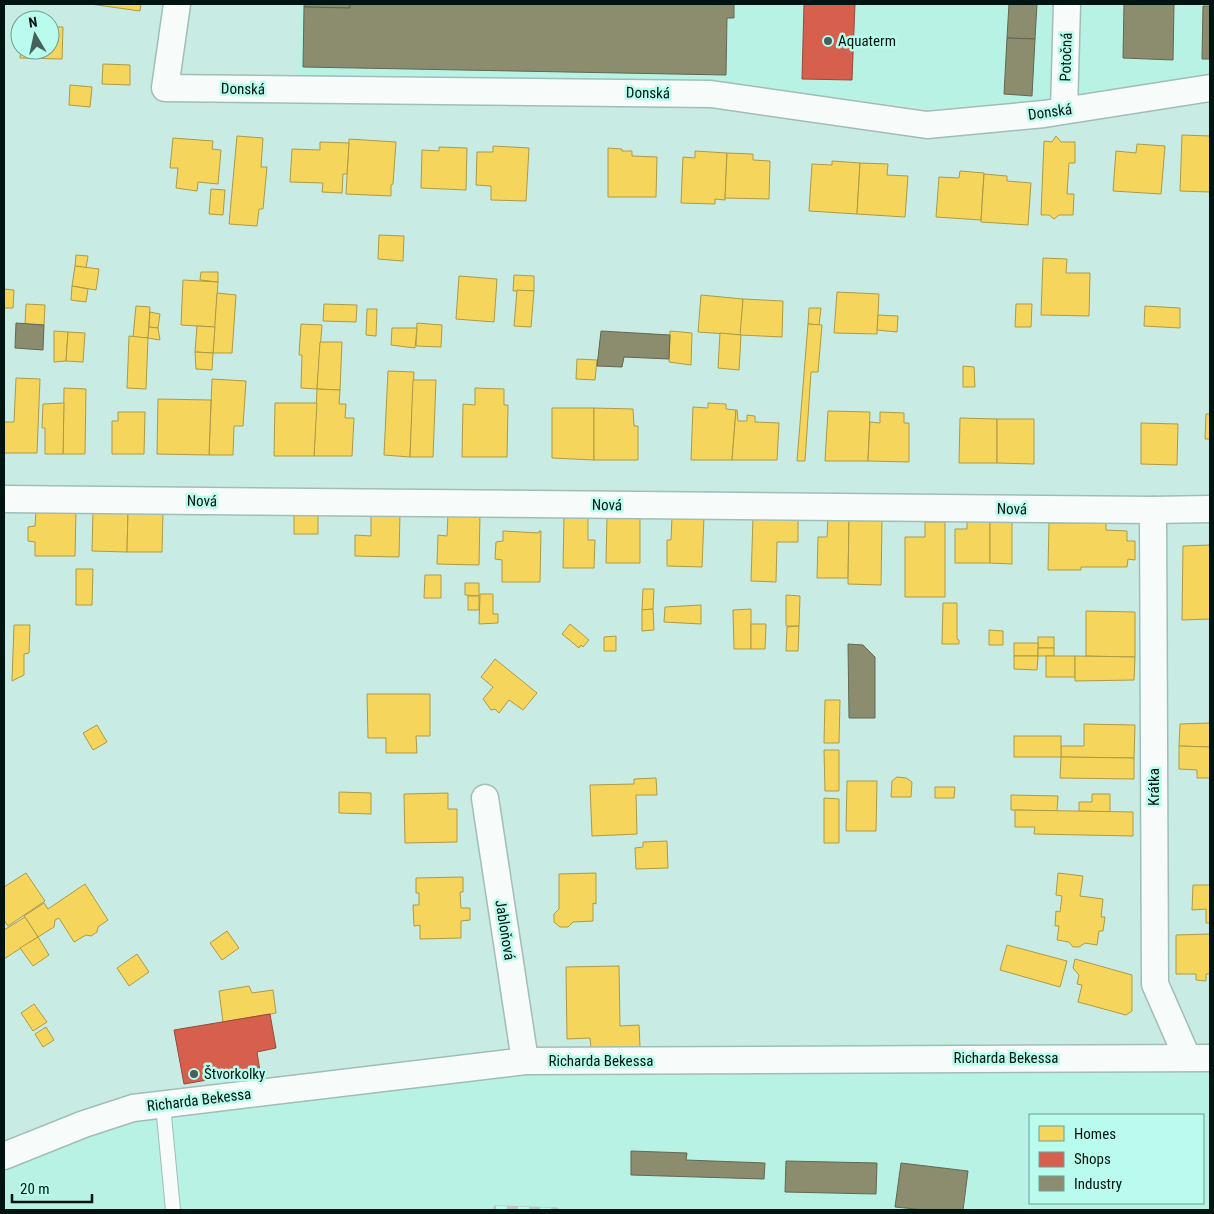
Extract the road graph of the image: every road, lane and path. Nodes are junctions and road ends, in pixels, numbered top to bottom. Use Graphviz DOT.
graph roads {
  1 [pos="177,4"];
  2 [pos="1067,4"];
  3 [pos="1210,88"];
  4 [pos="1064,110"];
  5 [pos="4,499"];
  6 [pos="1210,509"];
  7 [pos="1152,510"];
  8 [pos="485,798"];
  9 [pos="1199,1058"];
  10 [pos="526,1061"];
  11 [pos="163,1105"];
  12 [pos="4,1156"];
  13 [pos="174,1210"];
  1 -- 4 [label="street, Donská"];
  2 -- 4 [label="street, Potočná"];
  3 -- 4 [label="street, Donská"];
  5 -- 7 [label="street, Nová"];
  6 -- 7 [label="street, Nová"];
  7 -- 9 [label="street, Krátka"];
  8 -- 10 [label="street, Jabloňová"];
  9 -- 10 [label="street, Richarda Bekessa"];
  10 -- 11 [label="street, Richarda Bekessa"];
  11 -- 12 [label="street, Richarda Bekessa"];
  11 -- 13 [label="lane"];
}
